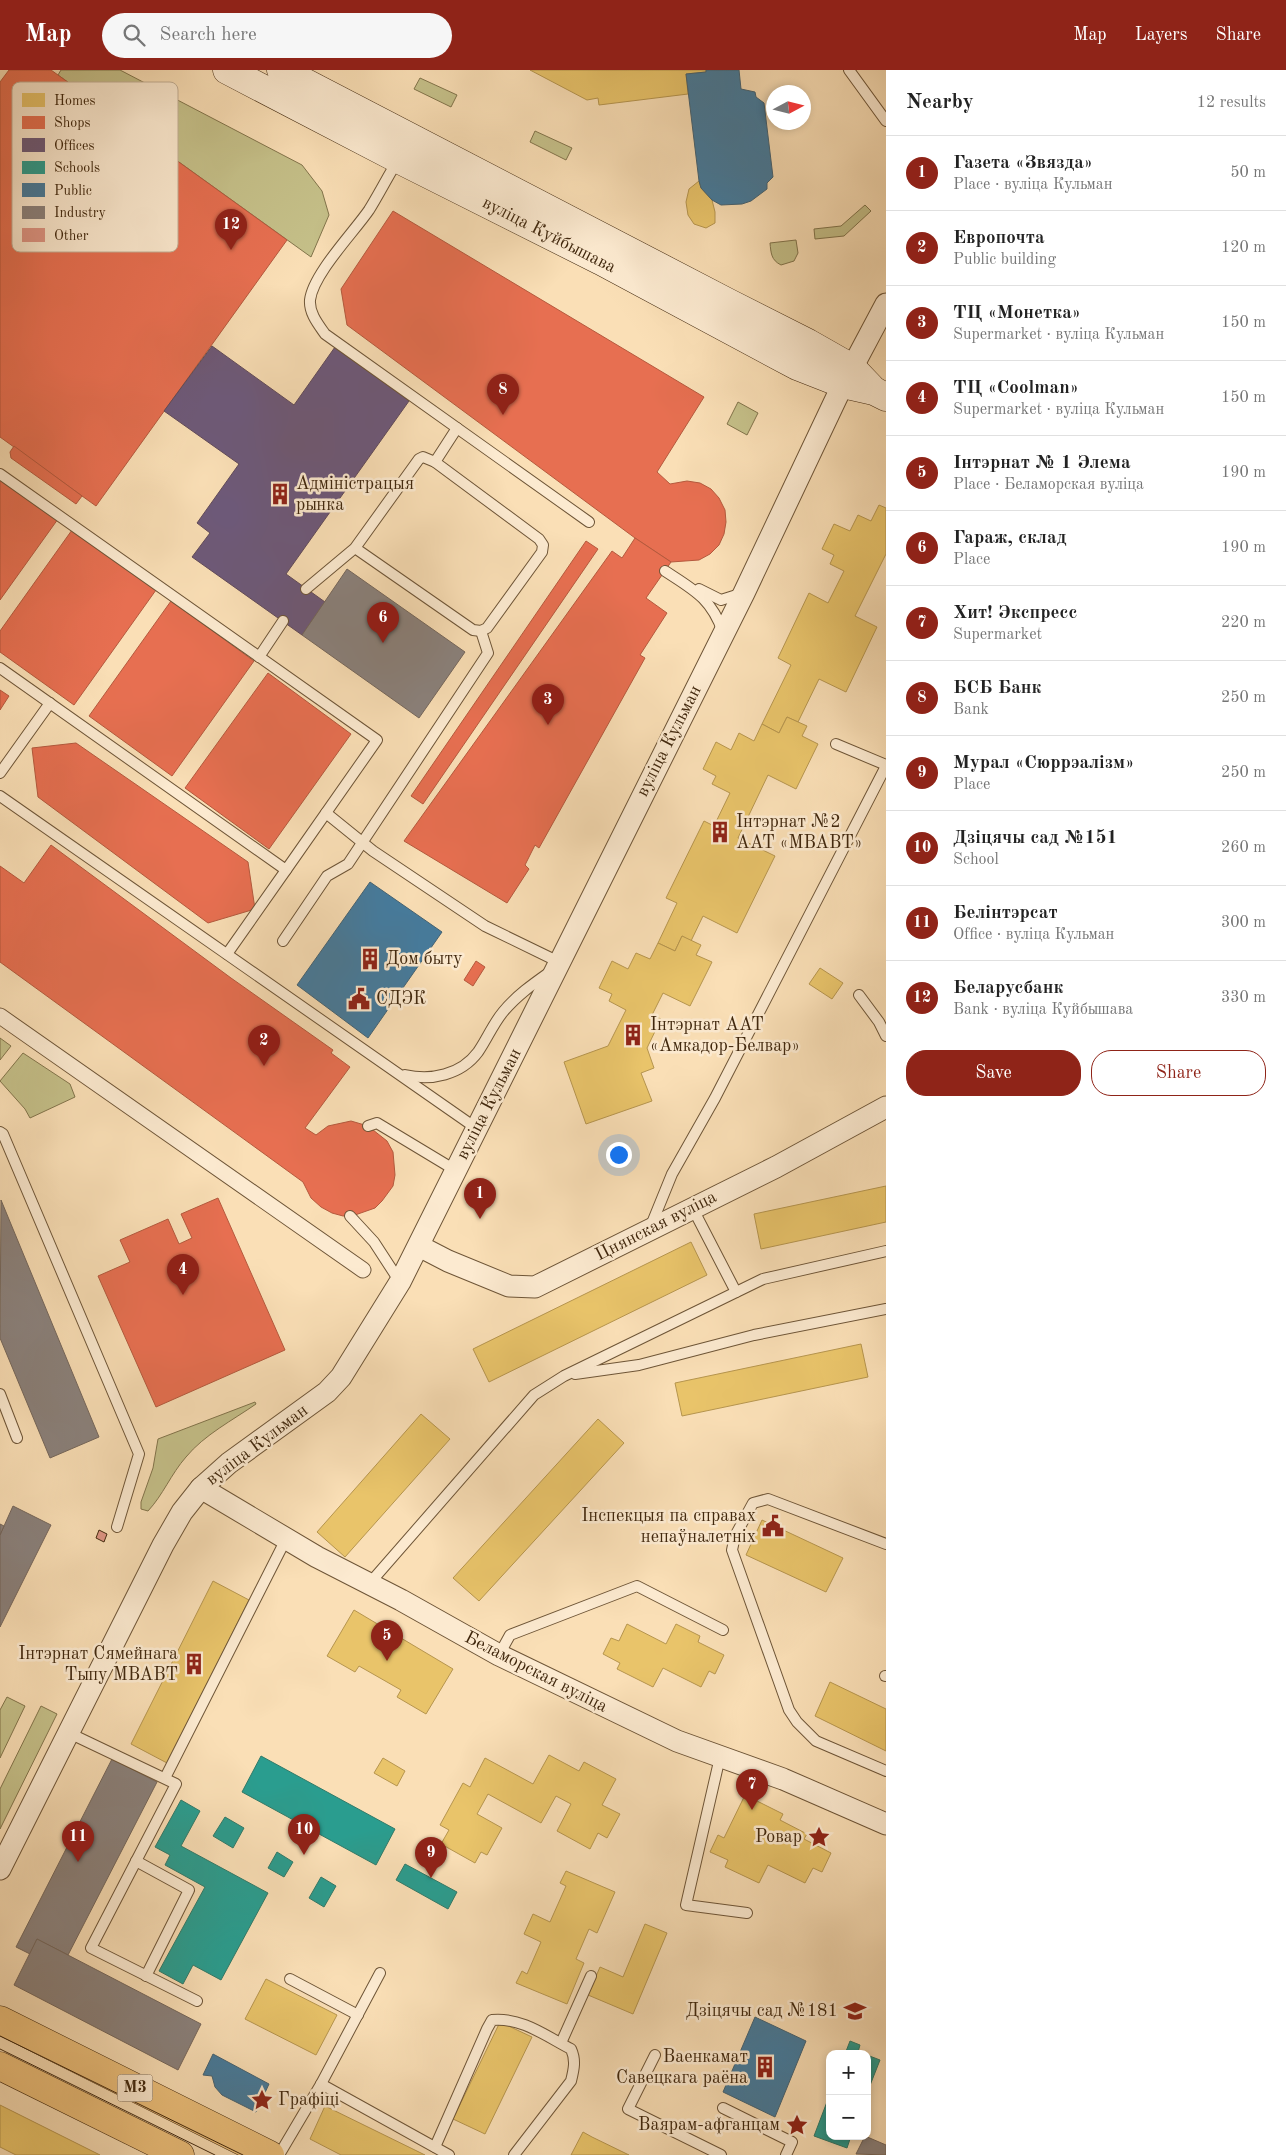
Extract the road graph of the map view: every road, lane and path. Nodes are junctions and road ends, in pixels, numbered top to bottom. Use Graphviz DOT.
graph roads {
  1 [pos="227,70"];
  2 [pos="281,70"];
  3 [pos="849,70"];
  4 [pos="886,121"];
  5 [pos="398,159"];
  6 [pos="886,304"];
  7 [pos="847,376"];
  8 [pos="880,394"];
  9 [pos="457,428"];
  10 [pos="435,462"];
  11 [pos="0,474"];
  12 [pos="588,522"];
  13 [pos="355,548"];
  14 [pos="306,589"];
  15 [pos="744,593"];
  16 [pos="283,622"];
  17 [pos="481,631"];
  18 [pos="724,633"];
  19 [pos="259,657"];
  20 [pos="0,668"];
  21 [pos="50,703"];
  22 [pos="836,744"];
  23 [pos="886,765"];
  24 [pos="0,773"];
  25 [pos="0,796"];
  26 [pos="326,813"];
  27 [pos="362,842"];
  28 [pos="286,870"];
  29 [pos="283,941"];
  30 [pos="228,954"];
  31 [pos="557,965"];
  32 [pos="859,995"];
  33 [pos="0,1016"];
  34 [pos="886,1036"];
  35 [pos="399,1074"];
  36 [pos="886,1106"];
  37 [pos="368,1126"];
  38 [pos="476,1128"];
  39 [pos="0,1132"];
  40 [pos="455,1170"];
  41 [pos="692,1207"];
  42 [pos="350,1216"];
  43 [pos="650,1228"];
  44 [pos="419,1246"];
  45 [pos="886,1251"];
  46 [pos="363,1270"];
  47 [pos="400,1282"];
  48 [pos="736,1292"];
  49 [pos="886,1309"];
  50 [pos="564,1376"];
  51 [pos="0,1394"];
  52 [pos="17,1438"];
  53 [pos="201,1488"];
  54 [pos="117,1527"];
  55 [pos="286,1539"];
  56 [pos="886,1544"];
  57 [pos="369,1584"];
  58 [pos="723,1630"];
  59 [pos="498,1655"];
  60 [pos="69,1733"];
  61 [pos="720,1756"];
  62 [pos="886,1771"];
  63 [pos="165,1778"];
  64 [pos="886,1824"];
  65 [pos="136,1862"];
  66 [pos="0,1869"];
  67 [pos="747,1913"];
  68 [pos="380,1973"];
  69 [pos="146,1976"];
  70 [pos="591,1976"];
  71 [pos="290,1979"];
  72 [pos="197,2001"];
  73 [pos="358,2015"];
  74 [pos="0,2020"];
  75 [pos="561,2043"];
  76 [pos="655,2055"];
  77 [pos="0,2066"];
  78 [pos="321,2084"];
  79 [pos="723,2108"];
  80 [pos="435,2147"];
  81 [pos="180,2155"];
  82 [pos="270,2155"];
  83 [pos="279,2155"];
  84 [pos="450,2155"];
  85 [pos="514,2155"];
  86 [pos="721,2155"];
  87 [pos="786,2155"];
  1 -- 5 [label="main road, вуліца Куйбышава"];
  2 -- 7 [label="main road, вуліца Куйбышава"];
  3 -- 4 [label="lane"];
  5 -- 7 [label="main road, вуліца Куйбышава"];
  5 -- 9 [label="lane"];
  6 -- 7 [label="street, вуліца Кульман"];
  7 -- 8 [label="main road, вуліца Куйбышава"];
  7 -- 15 [label="street, вуліца Кульман"];
  9 -- 10 [label="lane"];
  9 -- 12 [label="lane"];
  10 -- 13 [label="lane"];
  10 -- 17 [label="lane"];
  11 -- 19 [label="lane"];
  13 -- 14 [label="lane"];
  13 -- 17 [label="lane"];
  15 -- 18 [label="street, вуліца Кульман"];
  15 -- 18 [label="lane"];
  16 -- 19 [label="lane"];
  17 -- 27 [label="lane"];
  18 -- 31 [label="street, вуліца Кульман"];
  19 -- 26 [label="lane"];
  20 -- 21 [label="lane"];
  21 -- 24 [label="lane"];
  21 -- 28 [label="lane"];
  22 -- 23 [label="lane"];
  23 -- 43 [label="lane"];
  25 -- 30 [label="lane"];
  26 -- 27 [label="lane"];
  26 -- 28 [label="lane"];
  27 -- 29 [label="lane"];
  27 -- 31 [label="lane"];
  28 -- 30 [label="lane"];
  30 -- 35 [label="lane"];
  31 -- 35 [label="lane"];
  31 -- 38 [label="street, вуліца Кульман"];
  32 -- 34 [label="lane"];
  33 -- 46 [label="street"];
  35 -- 38 [label="lane"];
  36 -- 41 [label="street, Цнянская вуліца"];
  37 -- 40 [label="lane"];
  38 -- 40 [label="street, вуліца Кульман"];
  39 -- 54 [label="lane"];
  40 -- 44 [label="street, вуліца Кульман"];
  41 -- 43 [label="street, Цнянская вуліца"];
  41 -- 48 [label="lane"];
  42 -- 47 [label="lane"];
  43 -- 44 [label="street, Цнянская вуліца"];
  44 -- 47 [label="street, вуліца Кульман"];
  45 -- 48 [label="lane"];
  47 -- 53 [label="street, вуліца Кульман"];
  48 -- 50 [label="lane"];
  49 -- 50 [label="lane"];
  50 -- 57 [label="lane"];
  51 -- 52 [label="lane"];
  53 -- 55 [label="street, Беламорская вуліца"];
  53 -- 60 [label="street, вуліца Кульман"];
  55 -- 57 [label="street, Беламорская вуліца"];
  55 -- 63 [label="lane"];
  56 -- 62 [label="lane"];
  57 -- 59 [label="street, Беламорская вуліца"];
  58 -- 59 [label="lane"];
  59 -- 61 [label="street, Беламорская вуліца"];
  60 -- 63 [label="lane"];
  60 -- 66 [label="street, вуліца Кульман"];
  61 -- 64 [label="street, Беламорская вуліца"];
  61 -- 67 [label="lane"];
  63 -- 65 [label="lane"];
  65 -- 69 [label="lane"];
  65 -- 69 [label="lane"];
  68 -- 73 [label="lane"];
  69 -- 72 [label="lane"];
  70 -- 75 [label="lane"];
  71 -- 73 [label="lane"];
  73 -- 78 [label="lane"];
  74 -- 82 [label="main road, М3"];
  75 -- 80 [label="lane"];
  75 -- 85 [label="lane"];
  76 -- 86 [label="lane"];
  77 -- 81 [label="main road, М3"];
  78 -- 80 [label="lane"];
  78 -- 83 [label="lane"];
  79 -- 87 [label="lane"];
  80 -- 84 [label="lane"];
}
